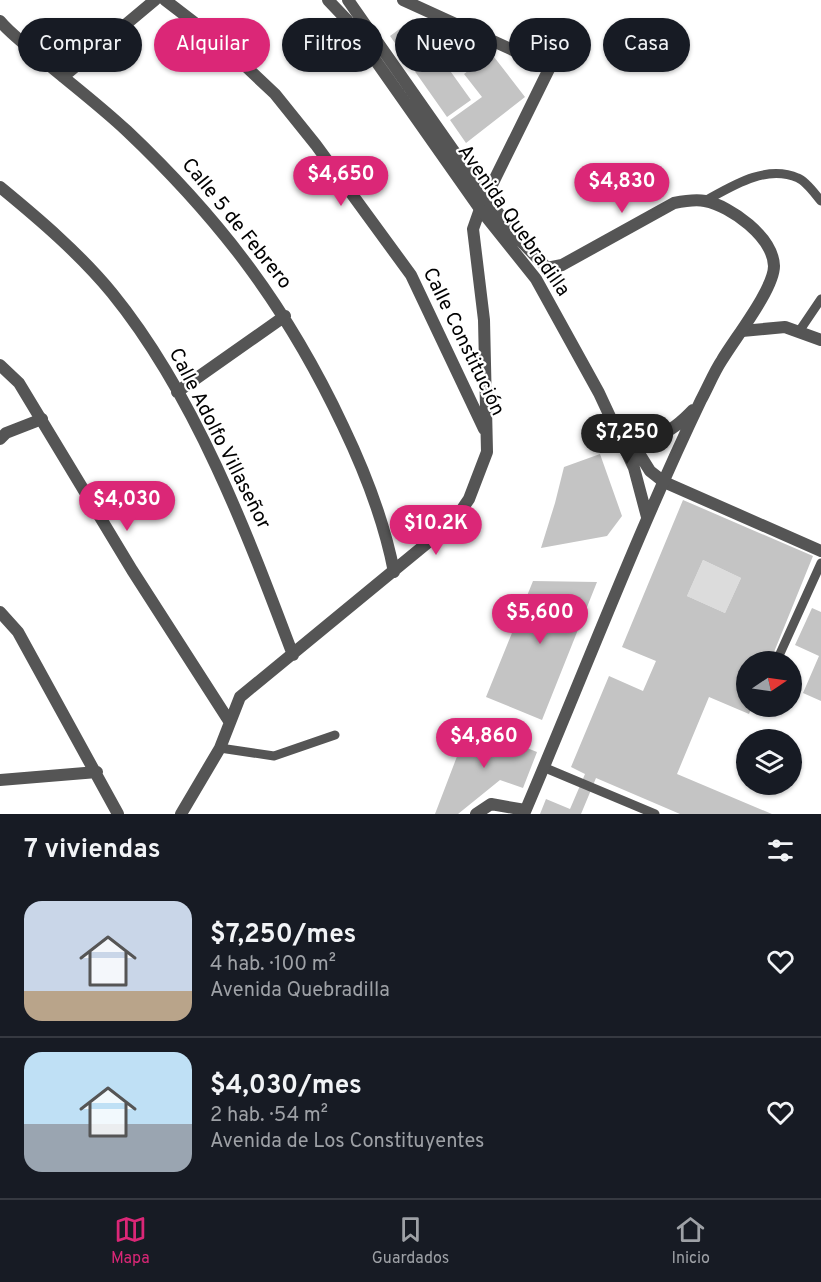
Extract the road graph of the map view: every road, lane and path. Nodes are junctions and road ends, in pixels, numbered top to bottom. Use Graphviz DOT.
graph roads {
  1 [pos="155,0"];
  2 [pos="165,0"];
  3 [pos="328,0"];
  4 [pos="348,0"];
  5 [pos="403,0"];
  6 [pos="0,21"];
  7 [pos="63,77"];
  8 [pos="0,187"];
  9 [pos="486,197"];
  10 [pos="705,201"];
  11 [pos="821,201"];
  12 [pos="480,208"];
  13 [pos="821,299"];
  14 [pos="285,316"];
  15 [pos="800,330"];
  16 [pos="742,331"];
  17 [pos="821,340"];
  18 [pos="0,365"];
  19 [pos="177,392"];
  20 [pos="599,393"];
  21 [pos="701,401"];
  22 [pos="42,419"];
  23 [pos="620,423"];
  24 [pos="487,435"];
  25 [pos="0,439"];
  26 [pos="664,482"];
  27 [pos="647,517"];
  28 [pos="821,551"];
  29 [pos="821,563"];
  30 [pos="394,572"];
  31 [pos="0,613"];
  32 [pos="781,651"];
  33 [pos="293,654"];
  34 [pos="229,722"];
  35 [pos="335,735"];
  36 [pos="220,748"];
  37 [pos="543,767"];
  38 [pos="97,771"];
  39 [pos="0,780"];
  40 [pos="524,812"];
  41 [pos="118,814"];
  42 [pos="181,814"];
  43 [pos="476,814"];
  44 [pos="655,814"];
  1 -- 7 [label="street"];
  2 -- 24 [label="street, Calle Constitución"];
  3 -- 12 [label="street, Avenida Quebradilla"];
  4 -- 9 [label="street, Avenida Quebradilla"];
  5 -- 9 [label="street"];
  6 -- 7 [label="street, Calle 5 de Febrero"];
  7 -- 14 [label="street, Calle 5 de Febrero"];
  8 -- 19 [label="street, Calle Adolfo Villaseñor"];
  9 -- 10 [label="street, Avenida Quebradilla"];
  9 -- 12 [label="street"];
  10 -- 11 [label="lane"];
  10 -- 16 [label="street"];
  12 -- 20 [label="street, Avenida Quebradilla"];
  12 -- 24 [label="street"];
  13 -- 15 [label="lane"];
  14 -- 19 [label="street"];
  14 -- 30 [label="street, Calle 5 de Febrero"];
  15 -- 16 [label="street"];
  15 -- 17 [label="street"];
  16 -- 21 [label="street"];
  18 -- 22 [label="street"];
  19 -- 33 [label="street, Calle Adolfo Villaseñor"];
  20 -- 23 [label="street"];
  20 -- 27 [label="street, Avenida Quebradilla"];
  21 -- 23 [label="street"];
  21 -- 26 [label="street"];
  22 -- 25 [label="street"];
  22 -- 34 [label="street"];
  23 -- 26 [label="street"];
  24 -- 30 [label="street"];
  26 -- 27 [label="street"];
  26 -- 28 [label="street"];
  27 -- 37 [label="street"];
  29 -- 32 [label="lane"];
  30 -- 33 [label="street"];
  31 -- 38 [label="street"];
  33 -- 34 [label="street"];
  34 -- 36 [label="street"];
  35 -- 36 [label="lane"];
  36 -- 42 [label="street"];
  37 -- 40 [label="street"];
  37 -- 44 [label="lane"];
  38 -- 39 [label="street"];
  38 -- 41 [label="street"];
  40 -- 43 [label="street"];
}
